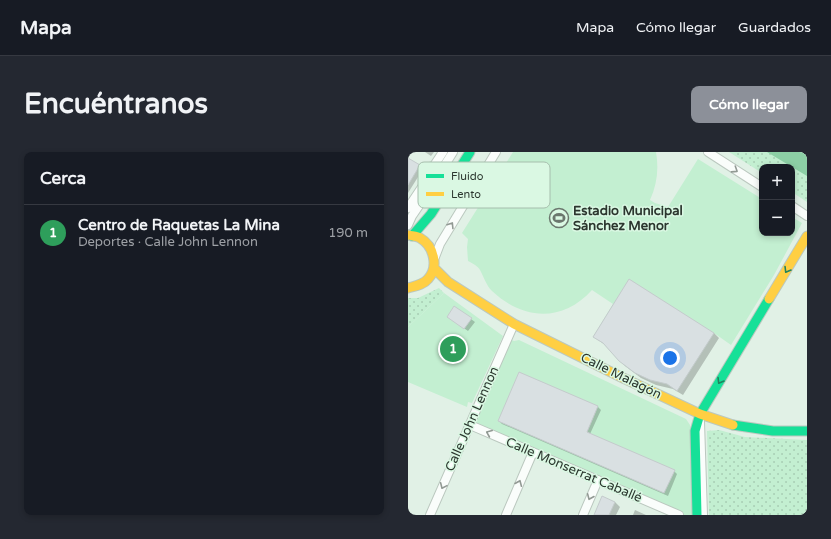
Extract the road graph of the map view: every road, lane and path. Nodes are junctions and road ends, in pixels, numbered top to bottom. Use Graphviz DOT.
graph roads {
  1 [pos="443,152"];
  2 [pos="453,152"];
  3 [pos="470,152"];
  4 [pos="496,152"];
  5 [pos="708,152"];
  6 [pos="436,162"];
  7 [pos="447,162"];
  8 [pos="464,162"];
  9 [pos="490,162"];
  10 [pos="759,185"];
  11 [pos="418,196"];
  12 [pos="418,205"];
  13 [pos="408,208"];
  14 [pos="435,208"];
  15 [pos="462,208"];
  16 [pos="795,208"];
  17 [pos="431,214"];
  18 [pos="807,216"];
  19 [pos="408,225"];
  20 [pos="410,235"];
  21 [pos="807,236"];
  22 [pos="428,245"];
  23 [pos="434,264"];
  24 [pos="427,280"];
  25 [pos="448,282"];
  26 [pos="408,288"];
  27 [pos="514,324"];
  28 [pos="700,414"];
  29 [pos="470,425"];
  30 [pos="807,431"];
  31 [pos="533,452"];
  32 [pos="598,480"];
  33 [pos="660,506"];
  34 [pos="430,515"];
  35 [pos="506,515"];
  36 [pos="583,515"];
  37 [pos="656,515"];
  38 [pos="679,515"];
  39 [pos="697,515"];
  40 [pos="703,515"];
  1 -- 6 [label="street"];
  2 -- 7 [label="street"];
  3 -- 8 [label="main road"];
  9 -- 4 [label="street, one-way"];
  5 -- 10 [label="street, one-way"];
  11 -- 13 [label="street"];
  12 -- 19 [label="street"];
  14 -- 17 [label="main road"];
  23 -- 15 [label="street, one-way"];
  16 -- 18 [label="street"];
  17 -- 20 [label="main road"];
  17 -- 22 [label="main road"];
  20 -- 22 [label="main road"];
  21 -- 28 [label="main road, one-way"];
  22 -- 23 [label="main road"];
  23 -- 24 [label="main road"];
  23 -- 25 [label="main road, Calle Malagón"];
  24 -- 25 [label="street, Calle Malagón"];
  24 -- 26 [label="main road"];
  25 -- 27 [label="main road, Calle Malagón"];
  27 -- 28 [label="main road, Calle Malagón"];
  27 -- 29 [label="street, Calle John Lennon"];
  28 -- 30 [label="main road, Calle Malagón"];
  28 -- 39 [label="main road"];
  28 -- 40 [label="street"];
  31 -- 29 [label="street, Calle Monserrat Caballé, one-way"];
  29 -- 34 [label="street, Calle John Lennon, one-way"];
  31 -- 32 [label="street, Calle Monserrat Caballé"];
  35 -- 31 [label="street, one-way"];
  32 -- 33 [label="street, Calle Monserrat Caballé"];
  32 -- 36 [label="street, one-way"];
  33 -- 37 [label="street"];
  33 -- 38 [label="street, Calle Monserrat Caballé"];
}
